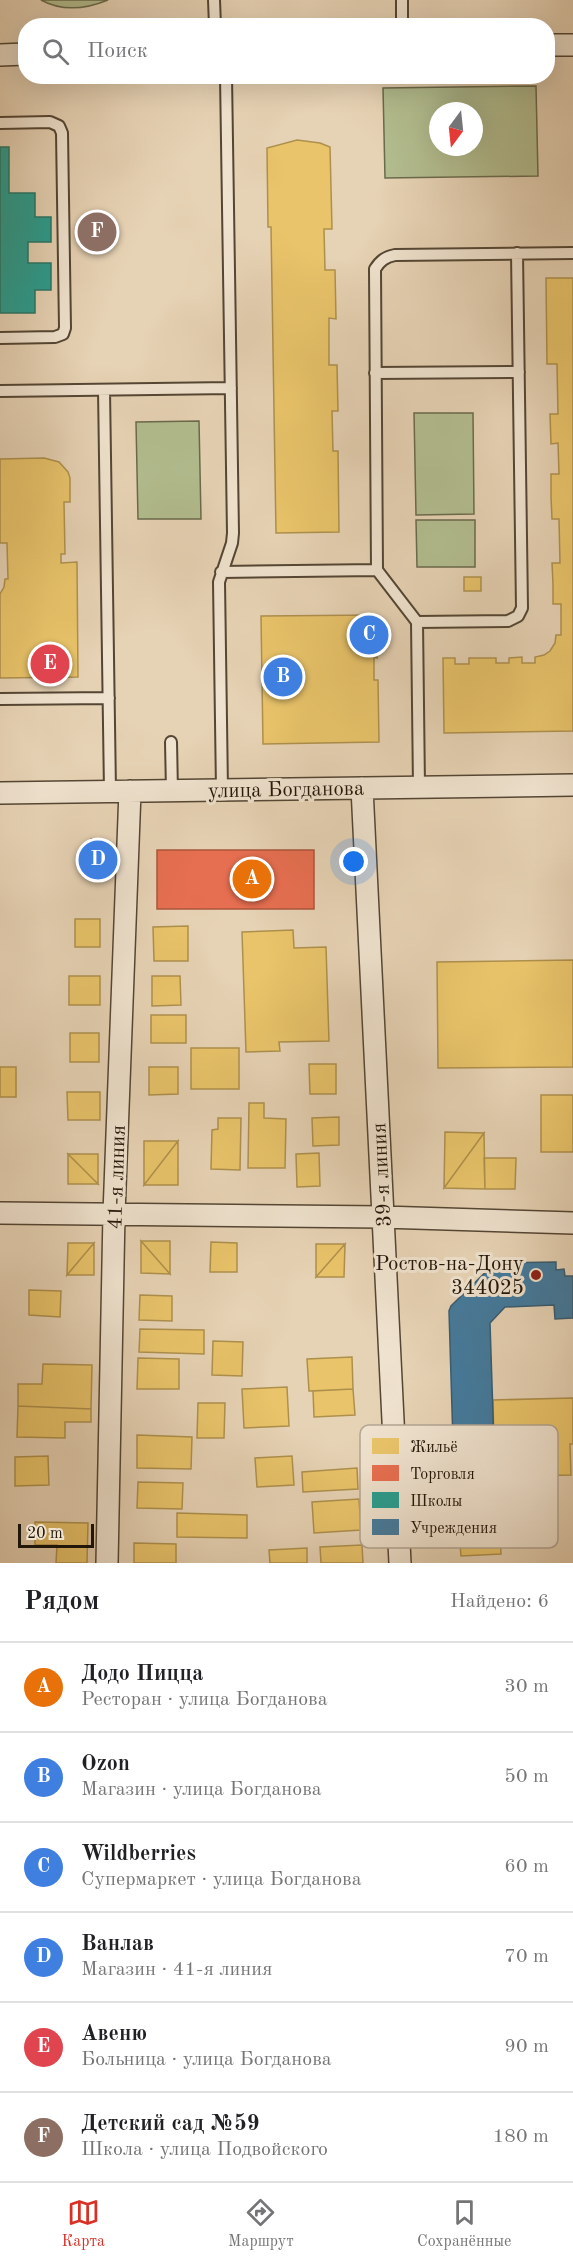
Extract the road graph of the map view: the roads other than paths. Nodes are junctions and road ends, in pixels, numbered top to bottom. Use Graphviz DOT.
graph roads {
  1 [pos="214,0"];
  2 [pos="402,0"];
  3 [pos="214,18"];
  4 [pos="402,18"];
  5 [pos="555,45"];
  6 [pos="573,45"];
  7 [pos="18,54"];
  8 [pos="0,55"];
  9 [pos="226,84"];
  10 [pos="0,123"];
  11 [pos="573,253"];
  12 [pos="517,254"];
  13 [pos="0,338"];
  14 [pos="519,372"];
  15 [pos="375,374"];
  16 [pos="231,388"];
  17 [pos="104,390"];
  18 [pos="0,391"];
  19 [pos="377,570"];
  20 [pos="221,572"];
  21 [pos="417,622"];
  22 [pos="109,698"];
  23 [pos="0,699"];
  24 [pos="171,742"];
  25 [pos="573,785"];
  26 [pos="419,787"];
  27 [pos="362,788"];
  28 [pos="172,790"];
  29 [pos="222,790"];
  30 [pos="120,791"];
  31 [pos="0,793"];
  32 [pos="0,1213"];
  33 [pos="114,1214"];
  34 [pos="383,1217"];
  35 [pos="573,1222"];
  36 [pos="393,1425"];
  37 [pos="399,1548"];
  38 [pos="107,1563"];
  39 [pos="400,1563"];
  1 -- 3 [label="lane"];
  2 -- 4 [label="lane"];
  5 -- 6 [label="street"];
  7 -- 8 [label="street"];
  9 -- 16 [label="lane"];
  10 -- 13 [label="lane"];
  11 -- 12 [label="lane"];
  12 -- 14 [label="lane"];
  12 -- 15 [label="lane"];
  14 -- 15 [label="lane"];
  14 -- 21 [label="lane"];
  15 -- 19 [label="lane"];
  16 -- 17 [label="lane"];
  16 -- 20 [label="lane"];
  17 -- 18 [label="lane"];
  17 -- 22 [label="lane"];
  19 -- 20 [label="lane"];
  19 -- 21 [label="lane"];
  20 -- 29 [label="lane"];
  21 -- 26 [label="lane"];
  22 -- 23 [label="lane"];
  22 -- 30 [label="lane"];
  24 -- 28 [label="lane"];
  25 -- 26 [label="street, улица Богданова"];
  26 -- 27 [label="street, улица Богданова"];
  27 -- 29 [label="street, улица Богданова"];
  27 -- 34 [label="street, 39-я линия"];
  28 -- 29 [label="street, улица Богданова"];
  28 -- 30 [label="street, улица Богданова"];
  30 -- 31 [label="street, улица Богданова"];
  30 -- 33 [label="street, 41-я линия"];
  32 -- 33 [label="street"];
  33 -- 34 [label="street"];
  33 -- 38 [label="street, 41-я линия"];
  34 -- 35 [label="street"];
  34 -- 36 [label="street, 39-я линия"];
  37 -- 39 [label="street, 39-я линия"];
}
